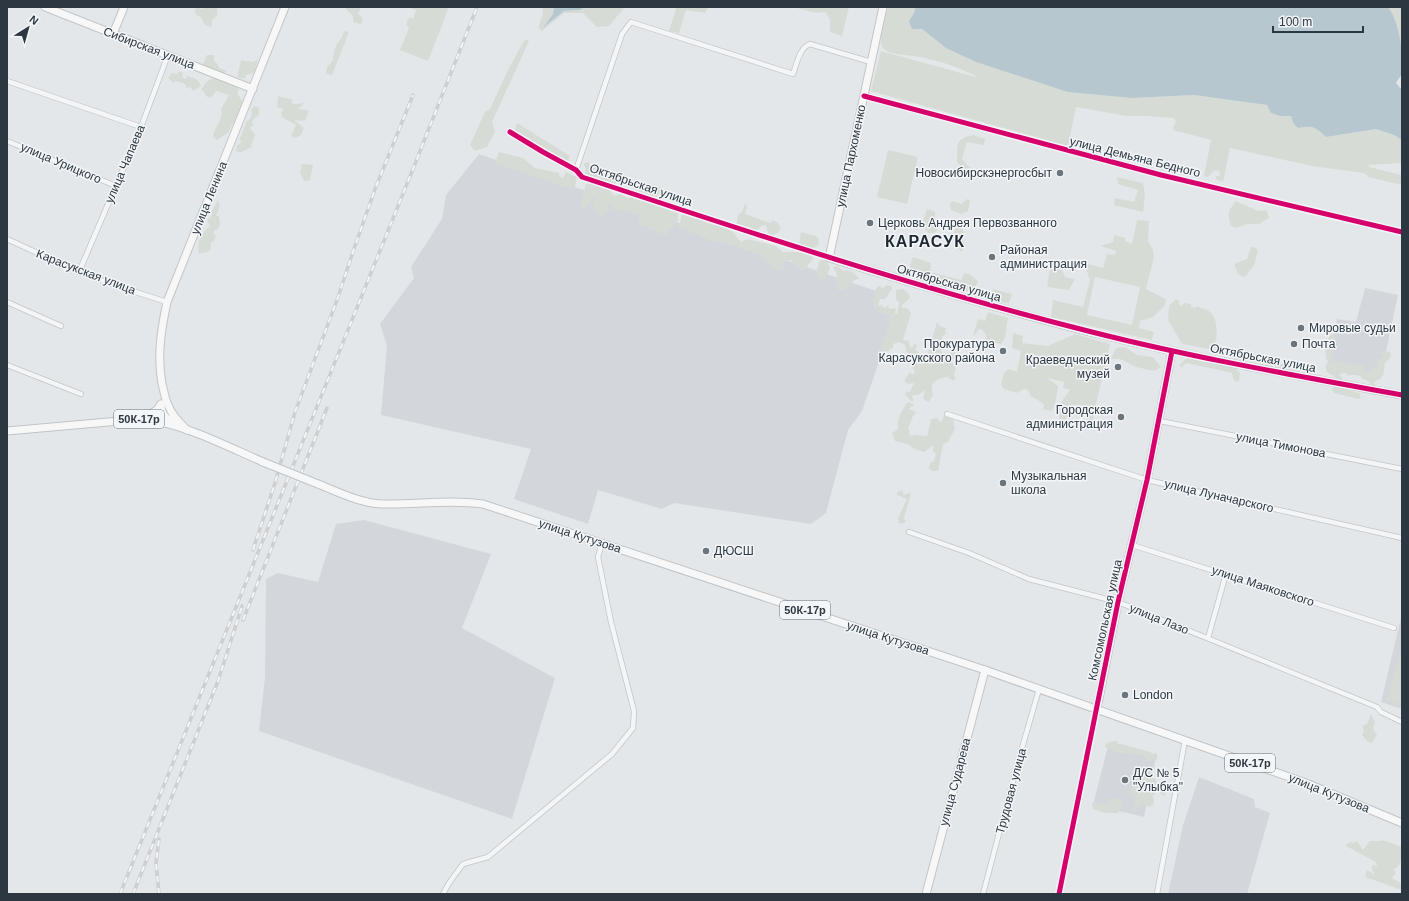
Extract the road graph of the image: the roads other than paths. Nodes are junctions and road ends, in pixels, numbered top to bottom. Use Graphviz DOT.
graph roads {
  1 [pos="45,7"];
  2 [pos="124,7"];
  3 [pos="285,7"];
  4 [pos="883,7"];
  5 [pos="113,34"];
  6 [pos="168,55"];
  7 [pos="871,62"];
  8 [pos="7,82"];
  9 [pos="252,88"];
  10 [pos="864,96"];
  11 [pos="141,127"];
  12 [pos="510,132"];
  13 [pos="7,140"];
  14 [pos="576,170"];
  15 [pos="116,186"];
  16 [pos="1402,232"];
  17 [pos="7,239"];
  18 [pos="829,258"];
  19 [pos="79,272"];
  20 [pos="7,302"];
  21 [pos="167,302"];
  22 [pos="61,326"];
  23 [pos="1172,351"];
  24 [pos="7,365"];
  25 [pos="81,394"];
  26 [pos="1402,395"];
  27 [pos="165,406"];
  28 [pos="947,414"];
  29 [pos="166,418"];
  30 [pos="142,419"];
  31 [pos="158,421"];
  32 [pos="1160,421"];
  33 [pos="187,430"];
  34 [pos="7,431"];
  35 [pos="1402,469"];
  36 [pos="1147,480"];
  37 [pos="909,532"];
  38 [pos="1402,538"];
  39 [pos="602,543"];
  40 [pos="1132,545"];
  41 [pos="1226,574"];
  42 [pos="1118,602"];
  43 [pos="1394,628"];
  44 [pos="1208,638"];
  45 [pos="985,670"];
  46 [pos="1039,689"];
  47 [pos="1097,709"];
  48 [pos="1402,722"];
  49 [pos="1186,740"];
  50 [pos="1402,823"];
  51 [pos="443,894"];
  52 [pos="926,894"];
  53 [pos="983,894"];
  54 [pos="1059,894"];
  55 [pos="1157,894"];
  1 -- 5 [label="main road, Сибирская улица"];
  2 -- 5 [label="main road"];
  3 -- 9 [label="main road, улица Ленина"];
  4 -- 7 [label="main road, улица Пархоменко"];
  5 -- 6 [label="main road, Сибирская улица"];
  6 -- 9 [label="main road, Сибирская улица"];
  6 -- 11 [label="street, улица Чапаева"];
  7 -- 10 [label="main road, улица Пархоменко"];
  7 -- 14 [label="street"];
  8 -- 11 [label="street"];
  9 -- 21 [label="main road, улица Ленина"];
  10 -- 16 [label="street, улица Демьяна Бедного"];
  10 -- 18 [label="main road, улица Пархоменко"];
  11 -- 15 [label="street, улица Чапаева"];
  12 -- 14 [label="street, Октябрьская улица"];
  13 -- 15 [label="street, улица Урицкого"];
  14 -- 18 [label="street, Октябрьская улица"];
  15 -- 19 [label="street, улица Чапаева"];
  17 -- 19 [label="street, Карасукская улица"];
  18 -- 23 [label="main road, Октябрьская улица"];
  19 -- 21 [label="street, Карасукская улица"];
  20 -- 22 [label="street"];
  21 -- 27 [label="main road, улица Ленина"];
  23 -- 26 [label="main road, Октябрьская улица"];
  23 -- 32 [label="main road, Комсомольская улица"];
  24 -- 25 [label="street"];
  27 -- 29 [label="main road, улица Ленина"];
  27 -- 30 [label="main road"];
  27 -- 33 [label="main road, улица Ленина"];
  28 -- 36 [label="street, улица Луначарского"];
  29 -- 31 [label="main road"];
  29 -- 33 [label="main road"];
  30 -- 31 [label="main road, 50К-17р"];
  30 -- 34 [label="main road, 50К-17р"];
  31 -- 33 [label="main road, 50К-17р"];
  32 -- 35 [label="street, улица Тимонова"];
  32 -- 36 [label="main road, Комсомольская улица"];
  33 -- 39 [label="main road, улица Кутузова / 50К-17р, bridge"];
  36 -- 38 [label="street, улица Луначарского"];
  36 -- 40 [label="main road, Комсомольская улица"];
  37 -- 42 [label="street, улица Лазо"];
  39 -- 45 [label="main road, улица Кутузова / 50К-17р"];
  39 -- 51 [label="street"];
  40 -- 41 [label="street, улица Маяковского"];
  40 -- 42 [label="main road, Комсомольская улица"];
  41 -- 43 [label="street, улица Маяковского"];
  41 -- 44 [label="street"];
  42 -- 44 [label="street, улица Лазо"];
  42 -- 47 [label="main road, Комсомольская улица"];
  44 -- 48 [label="street, улица Лазо"];
  45 -- 46 [label="main road, улица Кутузова / 50К-17р"];
  45 -- 52 [label="main road, улица Сударева"];
  46 -- 47 [label="main road, улица Кутузова / 50К-17р"];
  46 -- 53 [label="street, Трудовая улица"];
  47 -- 49 [label="main road, улица Кутузова / 50К-17р"];
  47 -- 54 [label="street, Комсомольская улица"];
  49 -- 50 [label="main road, улица Кутузова / 50К-17р"];
  49 -- 55 [label="street"];
}
